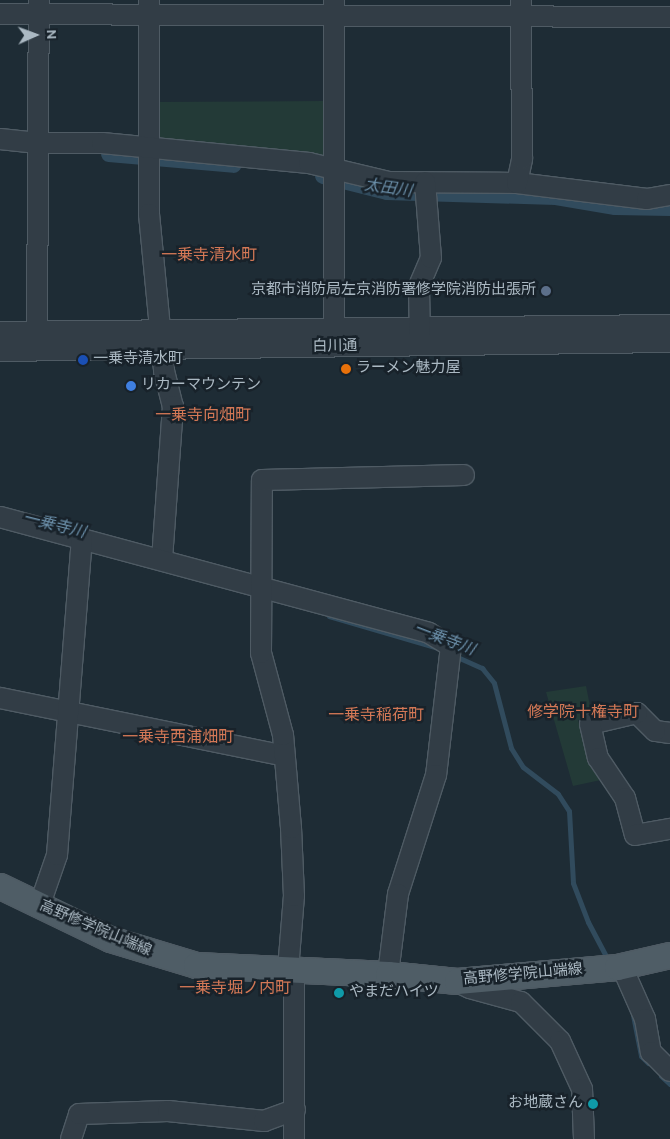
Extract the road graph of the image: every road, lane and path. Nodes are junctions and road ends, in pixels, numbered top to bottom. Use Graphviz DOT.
graph roads {
  1 [pos="39,7"];
  2 [pos="149,8"];
  3 [pos="334,8"];
  4 [pos="521,8"];
  5 [pos="0,14"];
  6 [pos="670,17"];
  7 [pos="0,139"];
  8 [pos="38,143"];
  9 [pos="149,157"];
  10 [pos="334,167"];
  11 [pos="425,182"];
  12 [pos="517,183"];
  13 [pos="670,195"];
  14 [pos="670,325"];
  15 [pos="160,330"];
  16 [pos="0,332"];
  17 [pos="420,337"];
  18 [pos="334,338"];
  19 [pos="37,341"];
  20 [pos="670,342"];
  21 [pos="162,350"];
  22 [pos="0,351"];
  23 [pos="464,475"];
  24 [pos="0,517"];
  25 [pos="82,538"];
  26 [pos="162,559"];
  27 [pos="260,585"];
  28 [pos="0,698"];
  29 [pos="67,712"];
  30 [pos="670,733"];
  31 [pos="284,756"];
  32 [pos="670,829"];
  33 [pos="0,886"];
  34 [pos="39,906"];
  35 [pos="670,955"];
  36 [pos="615,968"];
  37 [pos="291,970"];
  38 [pos="388,974"];
  39 [pos="456,981"];
  40 [pos="670,1071"];
  41 [pos="295,1110"];
  42 [pos="71,1139"];
  43 [pos="294,1139"];
  44 [pos="584,1139"];
  1 -- 2 [label="street"];
  1 -- 5 [label="street"];
  1 -- 8 [label="street"];
  2 -- 3 [label="street"];
  2 -- 9 [label="street"];
  3 -- 4 [label="street"];
  3 -- 10 [label="street"];
  4 -- 6 [label="street"];
  4 -- 12 [label="street"];
  7 -- 8 [label="street"];
  8 -- 9 [label="street"];
  8 -- 19 [label="street"];
  9 -- 10 [label="street"];
  9 -- 15 [label="street"];
  10 -- 11 [label="street"];
  10 -- 18 [label="street"];
  11 -- 12 [label="street"];
  11 -- 17 [label="street"];
  12 -- 13 [label="street"];
  14 -- 17 [label="street, 白川通"];
  15 -- 18 [label="street, 白川通"];
  15 -- 19 [label="street, 白川通"];
  15 -- 21 [label="street"];
  16 -- 19 [label="street, 白川通"];
  17 -- 18 [label="street, 白川通"];
  17 -- 20 [label="street, 白川通"];
  18 -- 21 [label="street, 白川通"];
  19 -- 21 [label="street, 白川通"];
  19 -- 22 [label="street, 白川通"];
  21 -- 26 [label="street"];
  23 -- 27 [label="street"];
  24 -- 25 [label="street"];
  25 -- 26 [label="street"];
  25 -- 29 [label="street"];
  26 -- 27 [label="street"];
  27 -- 31 [label="street"];
  27 -- 38 [label="street"];
  28 -- 29 [label="street"];
  29 -- 31 [label="street"];
  29 -- 34 [label="street"];
  30 -- 32 [label="street"];
  31 -- 37 [label="street"];
  33 -- 34 [label="main road, 高野修学院山端線"];
  34 -- 37 [label="main road, 高野修学院山端線"];
  35 -- 36 [label="main road, 高野修学院山端線"];
  36 -- 39 [label="main road, 高野修学院山端線"];
  36 -- 40 [label="street"];
  37 -- 38 [label="main road, 高野修学院山端線"];
  37 -- 41 [label="street"];
  38 -- 39 [label="main road, 高野修学院山端線"];
  39 -- 44 [label="street"];
  41 -- 42 [label="street"];
  41 -- 43 [label="street"];
}
